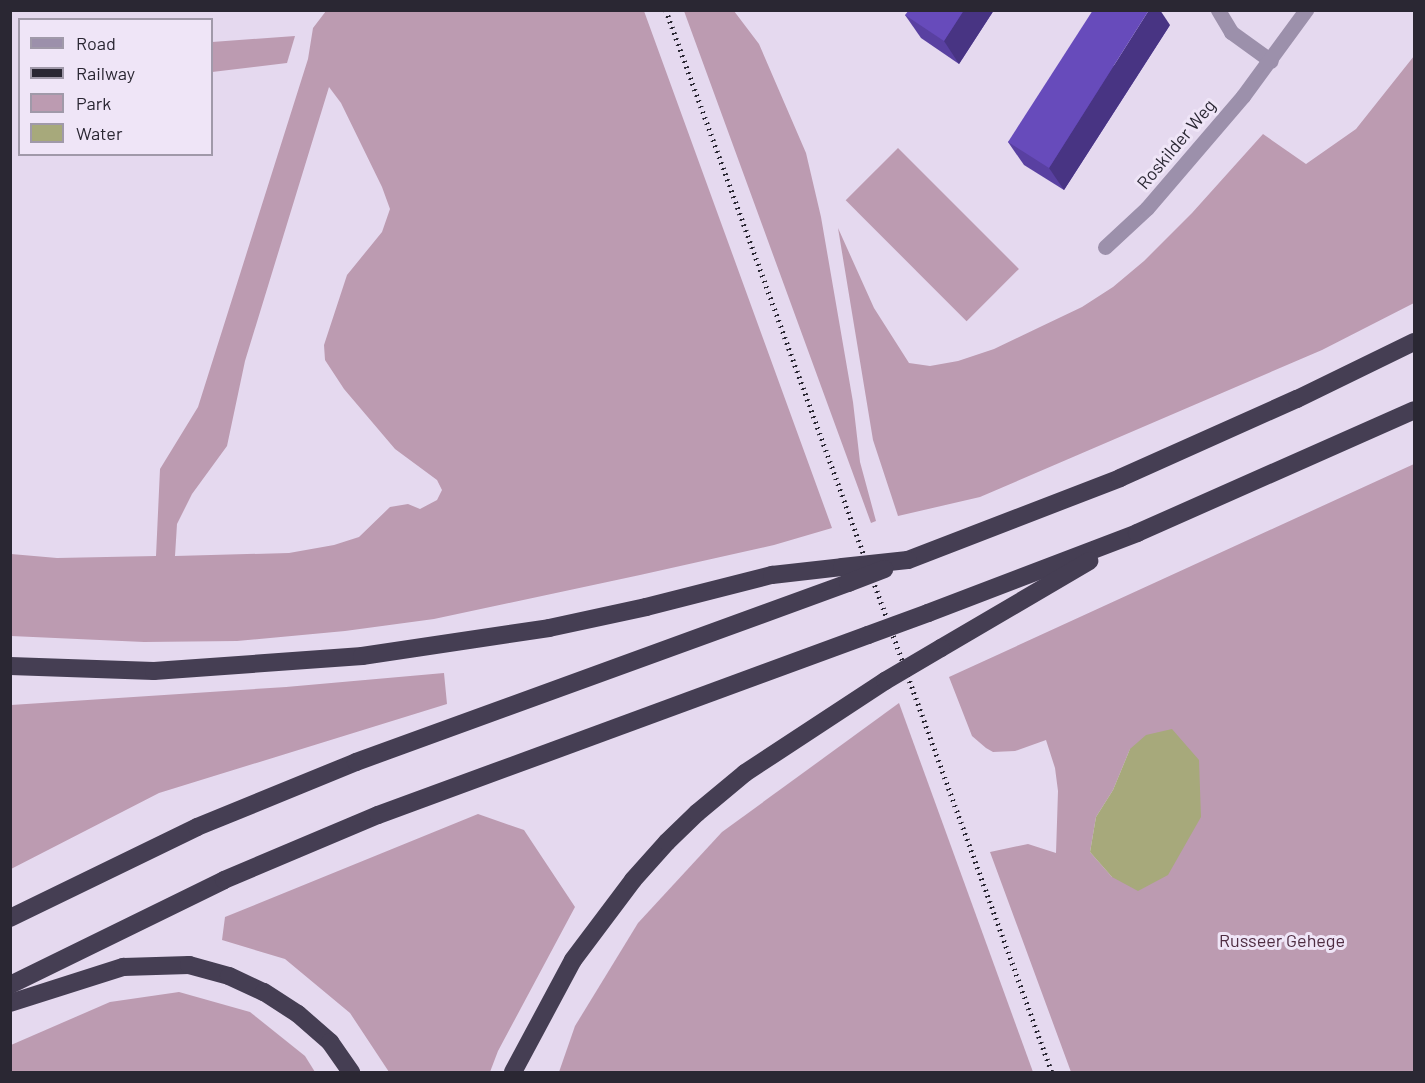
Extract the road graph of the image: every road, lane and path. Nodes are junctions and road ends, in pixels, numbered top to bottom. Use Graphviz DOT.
graph roads {
  1 [pos="1218,10"];
  2 [pos="1306,10"];
  3 [pos="1271,61"];
  4 [pos="1105,247"];
  5 [pos="1414,342"];
  6 [pos="1414,410"];
  7 [pos="1137,533"];
  8 [pos="845,575"];
  9 [pos="10,666"];
  10 [pos="10,918"];
  11 [pos="10,985"];
  12 [pos="10,1003"];
  13 [pos="351,1072"];
  14 [pos="513,1072"];
  1 -- 3 [label="street"];
  2 -- 3 [label="street, Roskilder Weg"];
  3 -- 4 [label="street, Roskilder Weg"];
  5 -- 8 [label="highway, bridge"];
  6 -- 7 [label="highway"];
  7 -- 11 [label="highway, bridge"];
  7 -- 14 [label="highway, bridge"];
  8 -- 9 [label="highway"];
  8 -- 10 [label="highway"];
  12 -- 13 [label="highway"];
}
